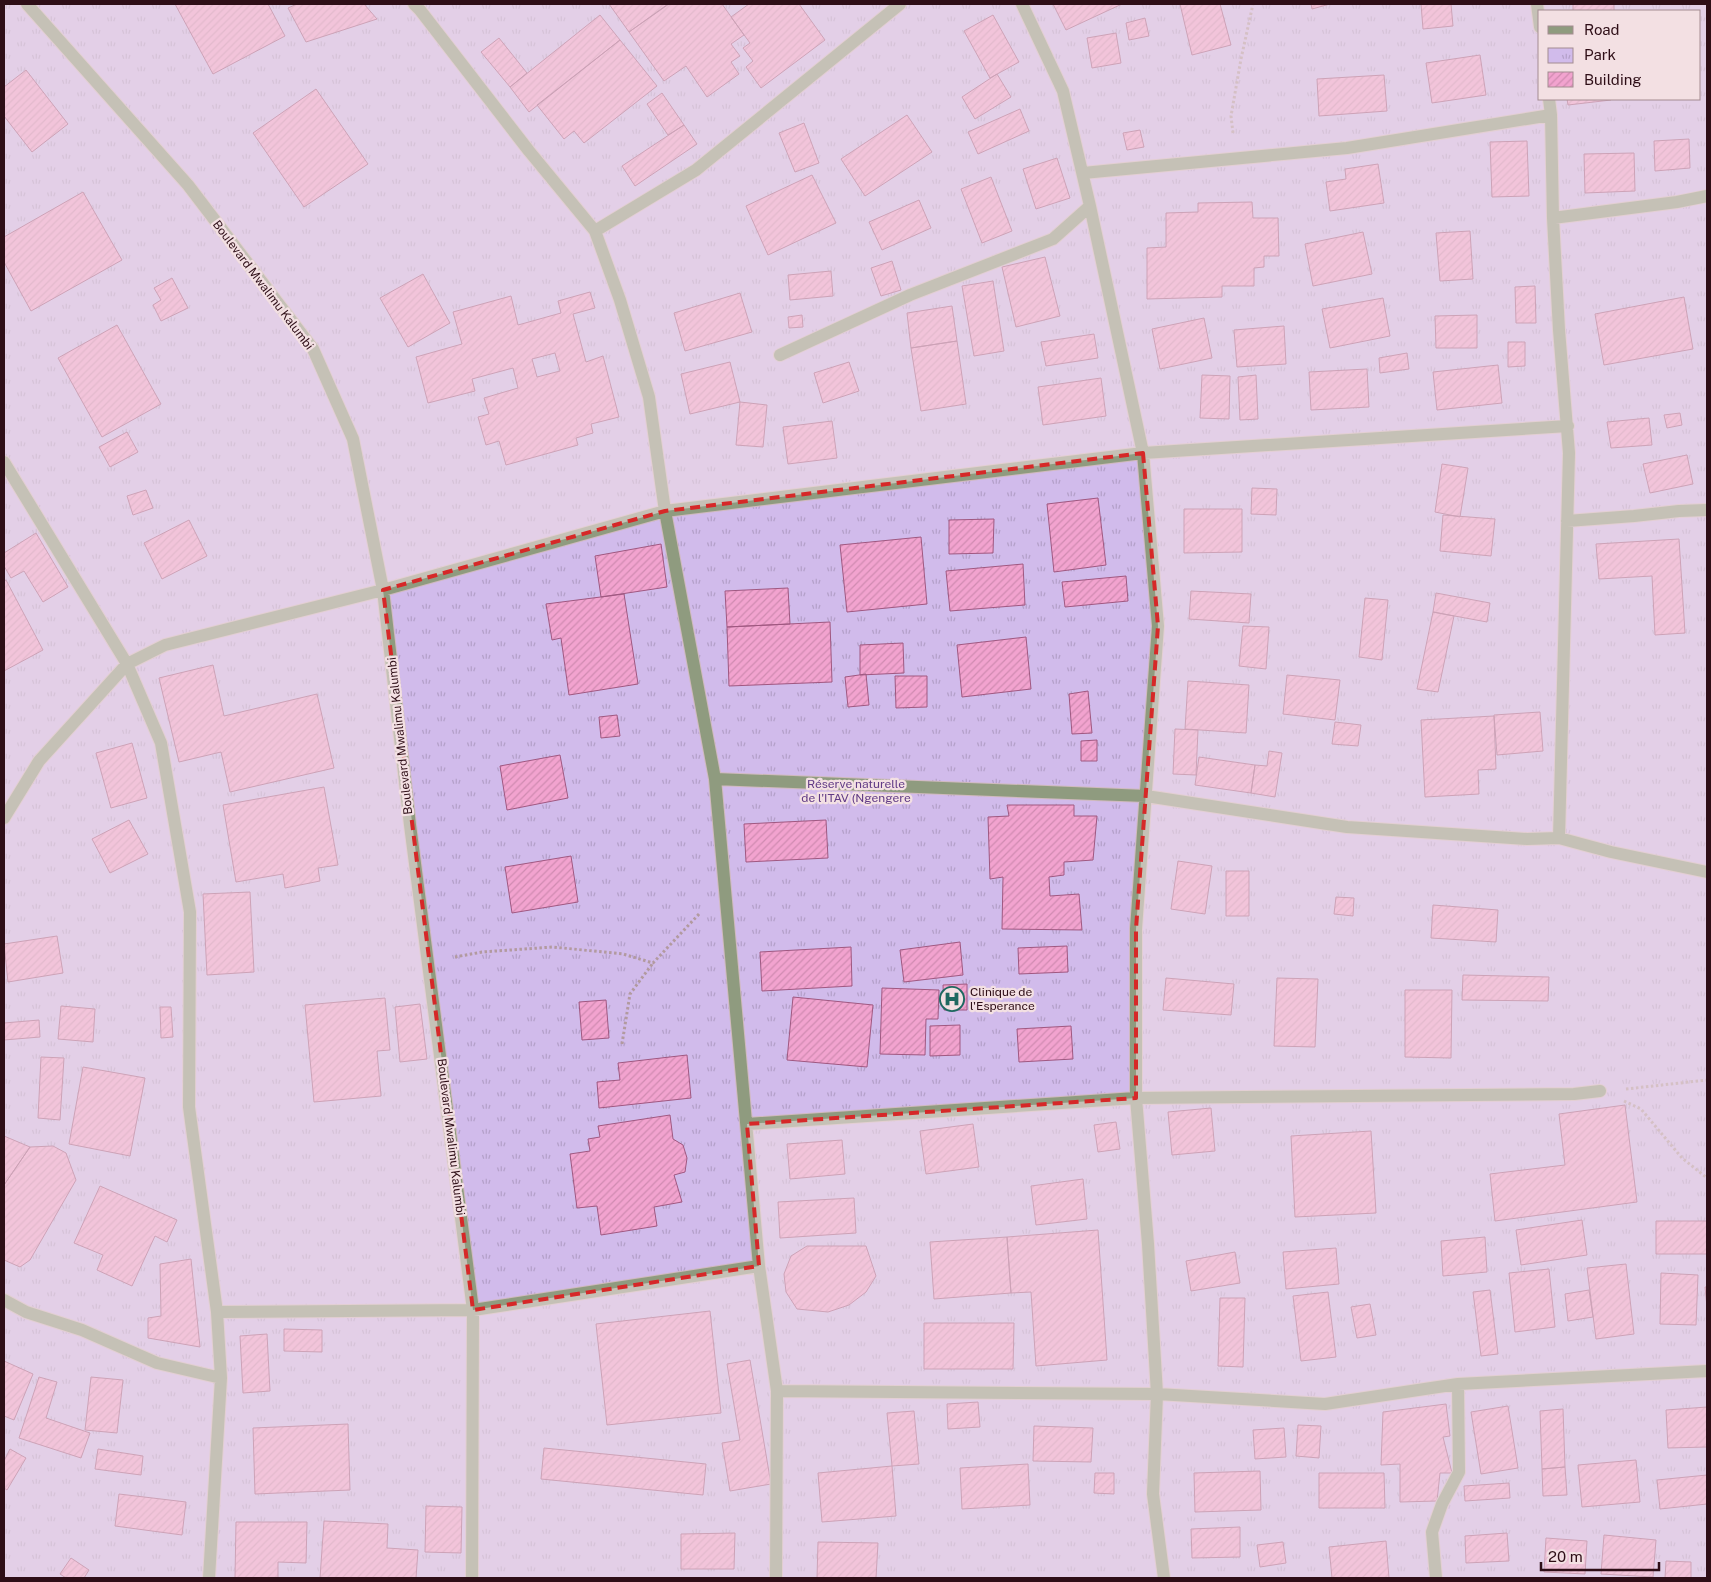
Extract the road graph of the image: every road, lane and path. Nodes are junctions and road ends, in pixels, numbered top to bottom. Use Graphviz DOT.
graph roads {
  1 [pos="28,4"];
  2 [pos="900,4"];
  3 [pos="1022,4"];
  4 [pos="1253,4"];
  5 [pos="421,6"];
  6 [pos="1549,100"];
  7 [pos="1551,115"];
  8 [pos="1235,158"];
  9 [pos="1083,173"];
  10 [pos="1707,196"];
  11 [pos="1090,206"];
  12 [pos="1553,218"];
  13 [pos="595,231"];
  14 [pos="780,355"];
  15 [pos="1568,426"];
  16 [pos="1143,453"];
  17 [pos="4,462"];
  18 [pos="1707,510"];
  19 [pos="665,511"];
  20 [pos="1567,521"];
  21 [pos="383,590"];
  22 [pos="126,664"];
  23 [pos="715,779"];
  24 [pos="1146,796"];
  25 [pos="4,818"];
  26 [pos="1559,838"];
  27 [pos="1707,872"];
  28 [pos="725,887"];
  29 [pos="428,961"];
  30 [pos="653,963"];
  31 [pos="622,1044"];
  32 [pos="1707,1080"];
  33 [pos="1600,1091"];
  34 [pos="1136,1098"];
  35 [pos="746,1124"];
  36 [pos="1707,1178"];
  37 [pos="759,1266"];
  38 [pos="4,1300"];
  39 [pos="473,1310"];
  40 [pos="217,1312"];
  41 [pos="1707,1371"];
  42 [pos="221,1378"];
  43 [pos="1458,1384"];
  44 [pos="777,1390"];
  45 [pos="1157,1394"];
  46 [pos="209,1578"];
  47 [pos="472,1578"];
  48 [pos="776,1578"];
  49 [pos="1164,1578"];
  50 [pos="1436,1578"];
  1 -- 21 [label="street, Boulevard Mwalimu Kalumbi"];
  2 -- 13 [label="street"];
  3 -- 9 [label="street"];
  4 -- 8 [label="path"];
  5 -- 13 [label="street"];
  6 -- 7 [label="street"];
  7 -- 8 [label="street"];
  7 -- 12 [label="street"];
  8 -- 9 [label="street"];
  9 -- 11 [label="street"];
  10 -- 12 [label="street"];
  11 -- 14 [label="street"];
  11 -- 16 [label="street"];
  12 -- 15 [label="street"];
  13 -- 19 [label="street"];
  15 -- 16 [label="street"];
  15 -- 20 [label="street"];
  16 -- 19 [label="street"];
  16 -- 24 [label="street"];
  17 -- 22 [label="street"];
  18 -- 20 [label="street"];
  19 -- 21 [label="street"];
  19 -- 23 [label="street"];
  20 -- 26 [label="street"];
  21 -- 22 [label="street"];
  21 -- 29 [label="street, Boulevard Mwalimu Kalumbi"];
  22 -- 25 [label="street"];
  22 -- 40 [label="street"];
  23 -- 24 [label="street"];
  23 -- 28 [label="street"];
  24 -- 26 [label="street"];
  24 -- 34 [label="street"];
  26 -- 27 [label="street"];
  28 -- 30 [label="path"];
  28 -- 35 [label="street"];
  29 -- 30 [label="path"];
  29 -- 39 [label="street, Boulevard Mwalimu Kalumbi"];
  30 -- 31 [label="path"];
  32 -- 33 [label="path"];
  33 -- 34 [label="street"];
  33 -- 36 [label="path"];
  34 -- 35 [label="street"];
  34 -- 45 [label="street"];
  35 -- 37 [label="street"];
  37 -- 39 [label="street"];
  37 -- 44 [label="street"];
  38 -- 42 [label="street"];
  39 -- 40 [label="street"];
  39 -- 47 [label="street, Boulevard Mwalimu Kalumbi"];
  40 -- 42 [label="street"];
  41 -- 43 [label="street"];
  42 -- 46 [label="street"];
  43 -- 45 [label="street"];
  43 -- 50 [label="street"];
  44 -- 45 [label="street"];
  44 -- 48 [label="street"];
  45 -- 49 [label="street"];
}
